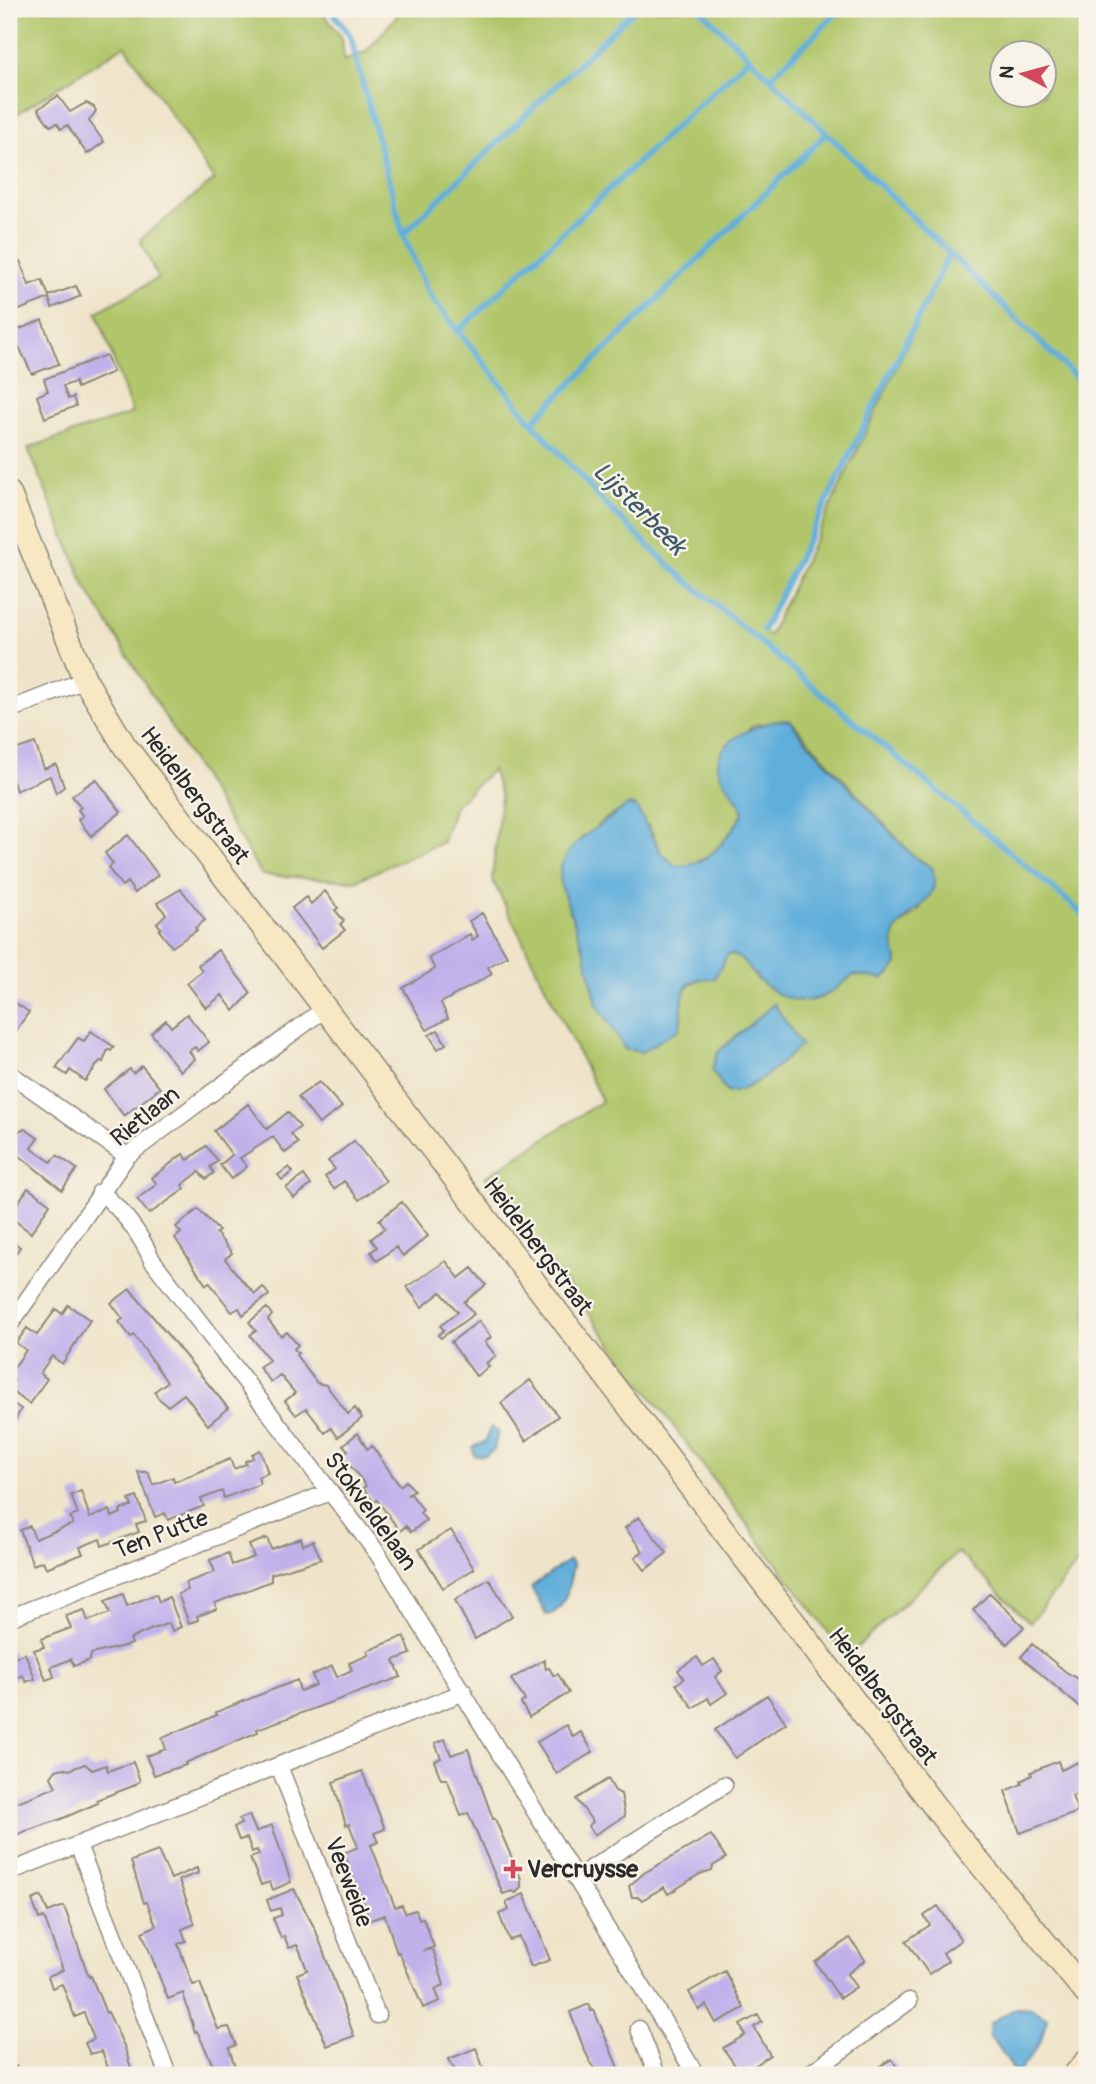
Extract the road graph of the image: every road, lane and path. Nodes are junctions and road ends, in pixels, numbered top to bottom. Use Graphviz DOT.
graph roads {
  1 [pos="9,493"];
  2 [pos="85,680"];
  3 [pos="9,710"];
  4 [pos="323,1010"];
  5 [pos="9,1073"];
  6 [pos="127,1156"];
  7 [pos="100,1192"];
  8 [pos="9,1326"];
  9 [pos="330,1492"];
  10 [pos="9,1618"];
  11 [pos="464,1692"];
  12 [pos="279,1766"];
  13 [pos="724,1786"];
  14 [pos="78,1845"];
  15 [pos="9,1872"];
  16 [pos="576,1878"];
  17 [pos="1087,1994"];
  18 [pos="909,2001"];
  19 [pos="377,2015"];
  20 [pos="639,2029"];
  21 [pos="1087,2061"];
  22 [pos="168,2075"];
  23 [pos="657,2075"];
  24 [pos="696,2075"];
  25 [pos="808,2075"];
  26 [pos="1075,2075"];
  1 -- 2 [label="main road, Heidelbergstraat"];
  2 -- 3 [label="street"];
  2 -- 4 [label="main road, Heidelbergstraat"];
  4 -- 6 [label="street, Rietlaan"];
  4 -- 17 [label="main road, Heidelbergstraat"];
  5 -- 6 [label="street"];
  6 -- 7 [label="street, Rietlaan"];
  7 -- 8 [label="street, Rietlaan"];
  7 -- 9 [label="street, Stokveldelaan"];
  9 -- 10 [label="street, Ten Putte"];
  9 -- 11 [label="street, Stokveldelaan"];
  11 -- 12 [label="street"];
  11 -- 16 [label="street, Stokveldelaan"];
  12 -- 14 [label="street"];
  12 -- 19 [label="street, Veeweide"];
  13 -- 16 [label="street"];
  14 -- 15 [label="street"];
  14 -- 22 [label="street"];
  16 -- 24 [label="street, Stokveldelaan"];
  18 -- 25 [label="street"];
  20 -- 23 [label="street"];
  21 -- 26 [label="main road"];
}
